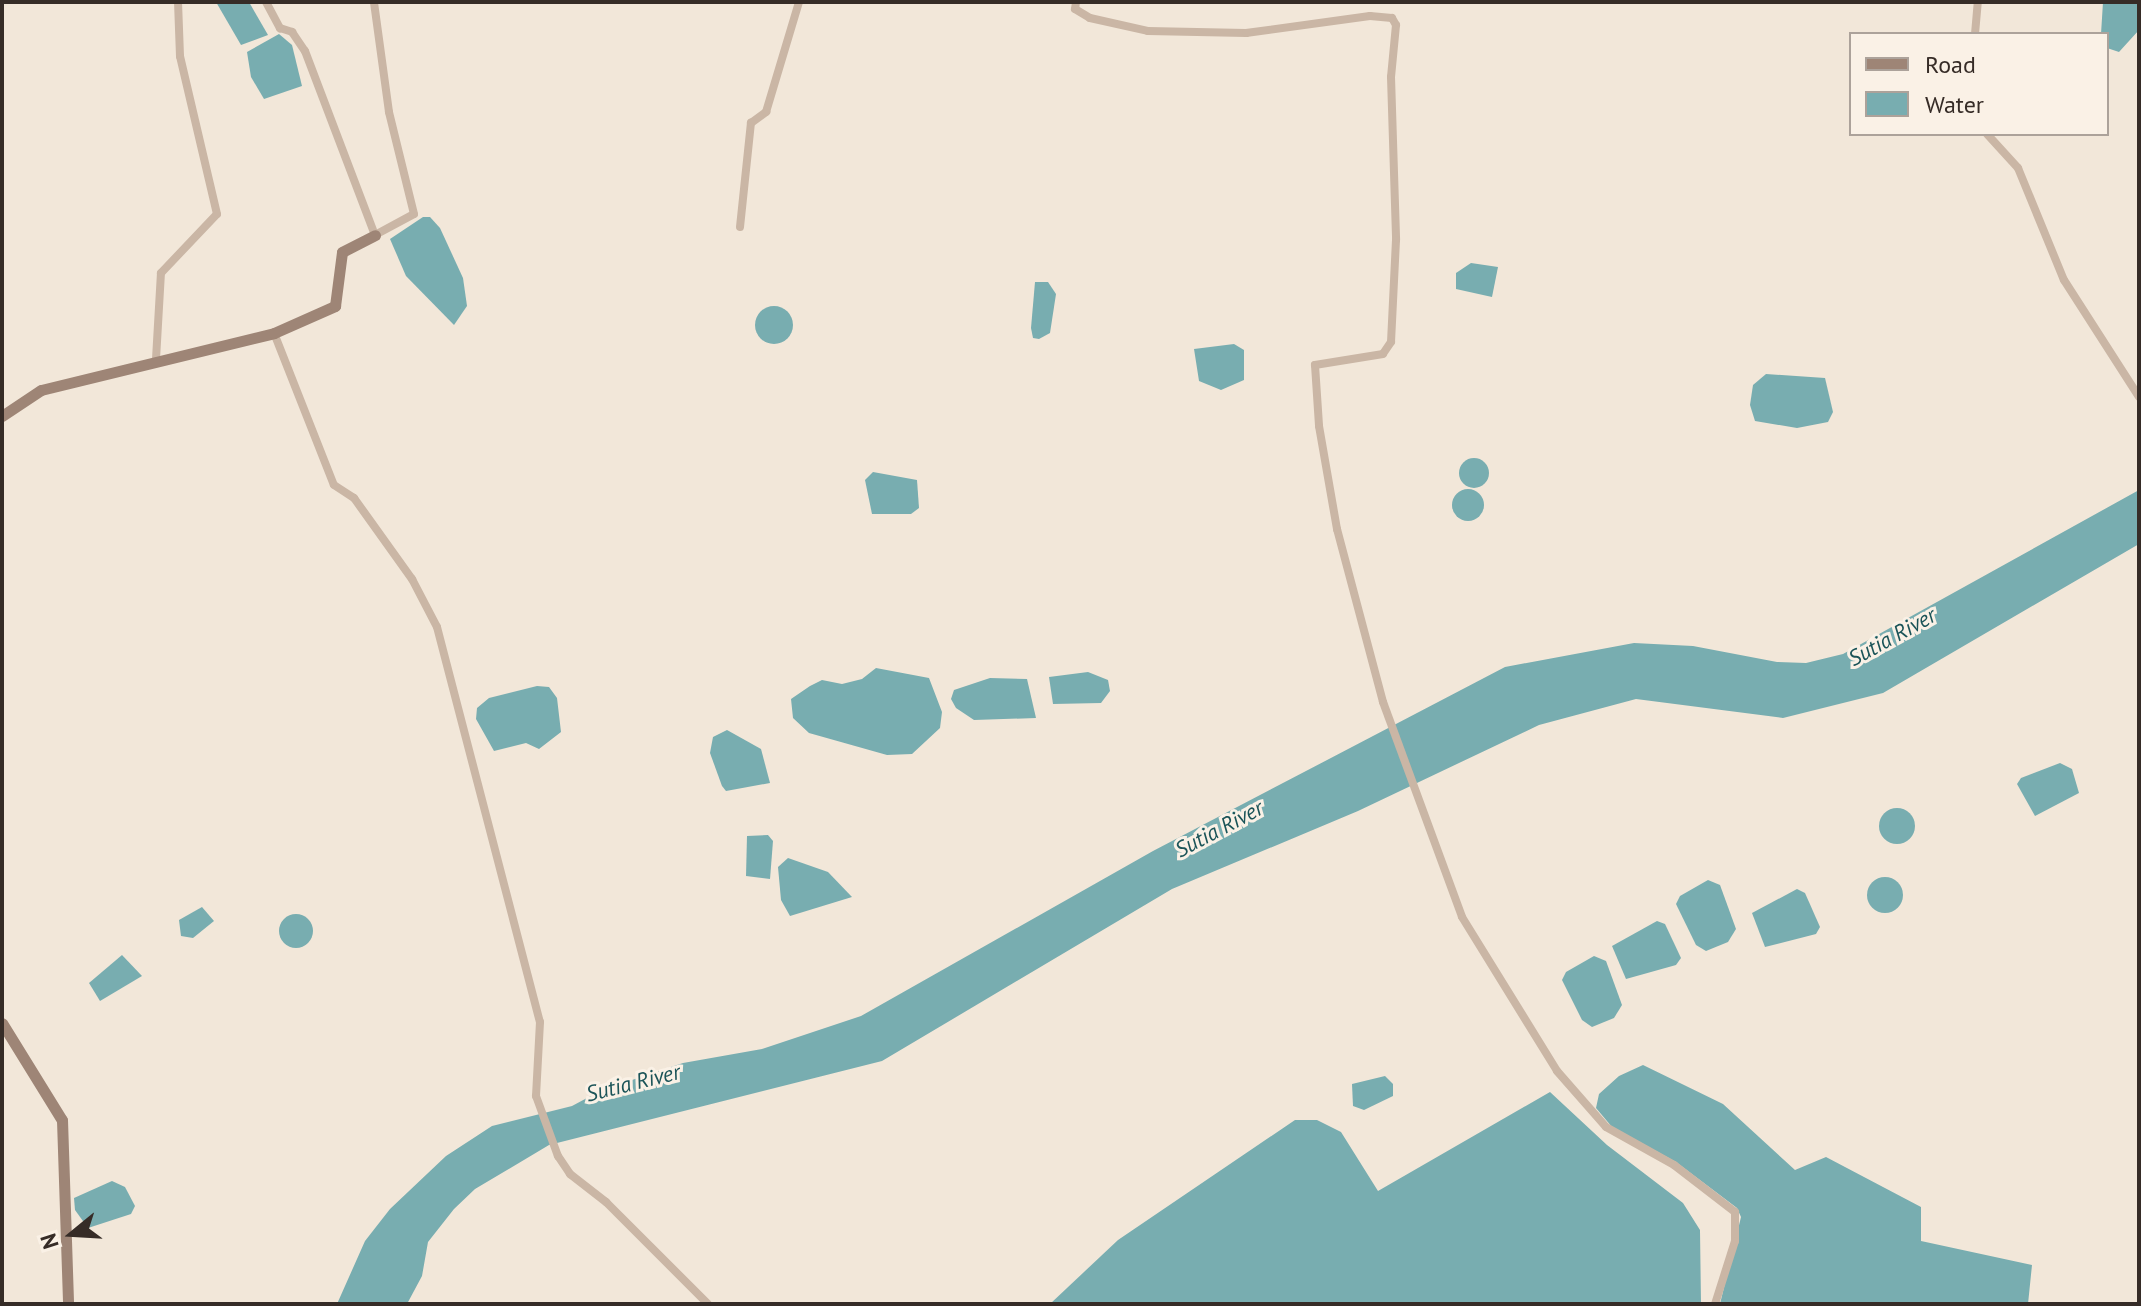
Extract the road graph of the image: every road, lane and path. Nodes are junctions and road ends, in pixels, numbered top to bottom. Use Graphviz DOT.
graph roads {
  1 [pos="178,2"];
  2 [pos="266,2"];
  3 [pos="374,2"];
  4 [pos="799,2"];
  5 [pos="1076,2"];
  6 [pos="1978,2"];
  7 [pos="1975,32"];
  8 [pos="1989,136"];
  9 [pos="740,227"];
  10 [pos="375,235"];
  11 [pos="274,333"];
  12 [pos="156,359"];
  13 [pos="2139,397"];
  14 [pos="2,416"];
  15 [pos="2,1023"];
  16 [pos="701,1295"];
  17 [pos="68,1304"];
  18 [pos="694,1304"];
  19 [pos="708,1304"];
  20 [pos="1715,1304"];
  1 -- 12 [label="street"];
  2 -- 10 [label="street"];
  3 -- 10 [label="street"];
  4 -- 9 [label="street"];
  5 -- 20 [label="street"];
  6 -- 7 [label="street"];
  8 -- 13 [label="street"];
  10 -- 11 [label="street"];
  11 -- 12 [label="street"];
  11 -- 16 [label="street"];
  12 -- 14 [label="street"];
  15 -- 17 [label="street"];
  16 -- 18 [label="street"];
  16 -- 19 [label="street"];
}
